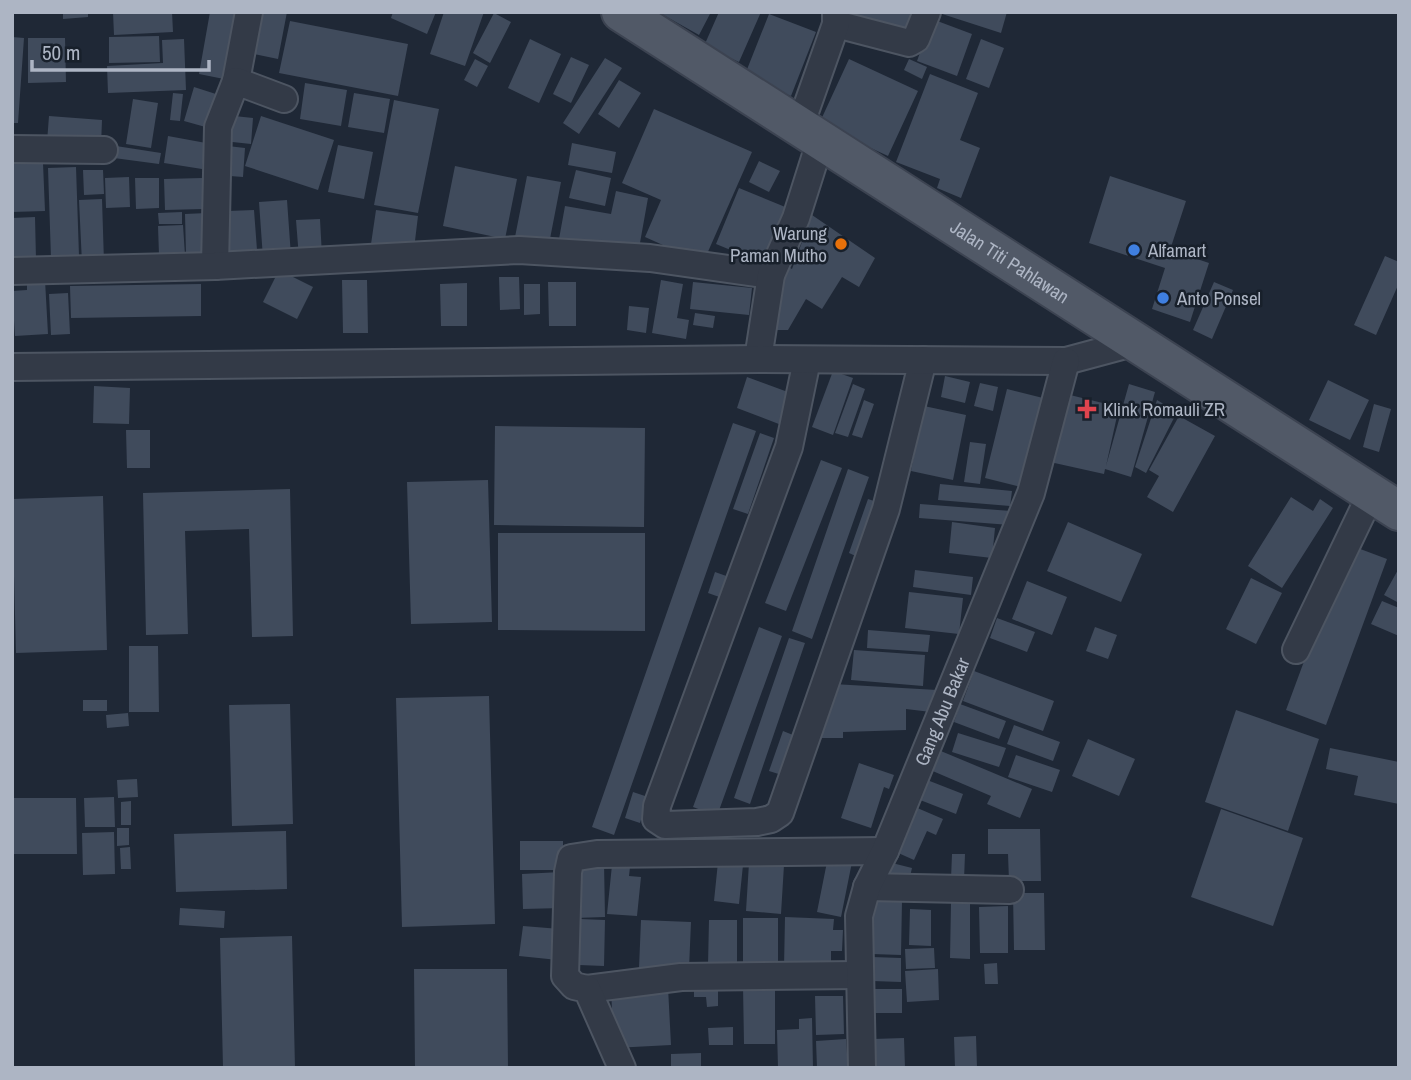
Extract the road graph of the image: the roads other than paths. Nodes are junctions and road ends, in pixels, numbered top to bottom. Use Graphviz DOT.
graph roads {
  1 [pos="249,12"];
  2 [pos="621,12"];
  3 [pos="927,12"];
  4 [pos="836,18"];
  5 [pos="236,81"];
  6 [pos="284,99"];
  7 [pos="811,133"];
  8 [pos="12,149"];
  9 [pos="104,150"];
  10 [pos="215,266"];
  11 [pos="12,271"];
  12 [pos="771,275"];
  13 [pos="1133,343"];
  14 [pos="758,359"];
  15 [pos="807,360"];
  16 [pos="923,360"];
  17 [pos="1066,361"];
  18 [pos="12,366"];
  19 [pos="1385,503"];
  20 [pos="1296,650"];
  21 [pos="885,851"];
  22 [pos="867,887"];
  23 [pos="1010,890"];
  24 [pos="858,975"];
  25 [pos="587,989"];
  26 [pos="622,1068"];
  27 [pos="862,1068"];
  1 -- 5 [label="street"];
  2 -- 7 [label="main road, Jalan Titi Pahlawan"];
  3 -- 4 [label="street"];
  4 -- 7 [label="street"];
  5 -- 6 [label="street"];
  5 -- 10 [label="street"];
  7 -- 12 [label="street"];
  7 -- 13 [label="main road, Jalan Titi Pahlawan"];
  8 -- 9 [label="street"];
  10 -- 11 [label="street"];
  10 -- 12 [label="street"];
  12 -- 14 [label="street"];
  13 -- 17 [label="street"];
  13 -- 19 [label="main road, Jalan Titi Pahlawan"];
  14 -- 15 [label="street"];
  14 -- 18 [label="street"];
  15 -- 16 [label="street"];
  15 -- 16 [label="street"];
  16 -- 17 [label="street"];
  17 -- 21 [label="street, Gang Abu Bakar"];
  19 -- 20 [label="street"];
  21 -- 22 [label="street, Gang Abu Bakar"];
  21 -- 25 [label="street"];
  22 -- 23 [label="street"];
  22 -- 24 [label="street, Gang Abu Bakar"];
  24 -- 25 [label="street"];
  24 -- 27 [label="street, Gang Abu Bakar"];
  25 -- 26 [label="street"];
}
